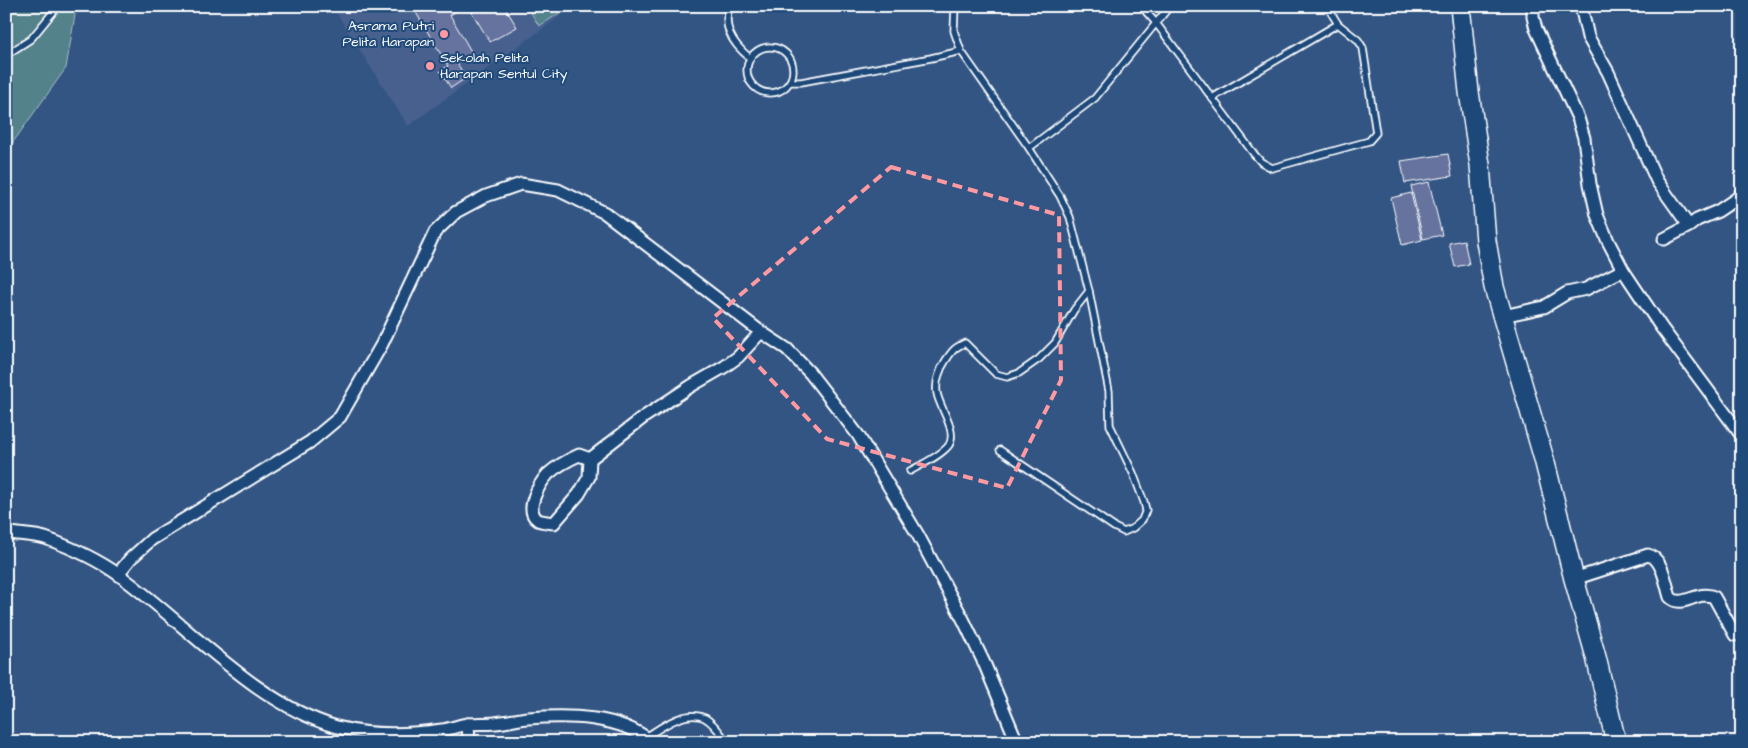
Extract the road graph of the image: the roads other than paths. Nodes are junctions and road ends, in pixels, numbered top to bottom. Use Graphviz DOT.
graph roads {
  1 [pos="56,6"];
  2 [pos="730,6"];
  3 [pos="954,6"];
  4 [pos="1141,6"];
  5 [pos="1170,6"];
  6 [pos="1327,6"];
  7 [pos="1460,6"];
  8 [pos="1533,6"];
  9 [pos="1581,6"];
  10 [pos="1156,23"];
  11 [pos="1338,24"];
  12 [pos="961,51"];
  13 [pos="6,55"];
  14 [pos="750,58"];
  15 [pos="790,82"];
  16 [pos="1212,98"];
  17 [pos="1029,148"];
  18 [pos="1742,193"];
  19 [pos="1689,226"];
  20 [pos="1664,239"];
  21 [pos="1623,270"];
  22 [pos="1089,291"];
  23 [pos="1503,316"];
  24 [pos="761,332"];
  25 [pos="1742,436"];
  26 [pos="1000,450"];
  27 [pos="590,459"];
  28 [pos="910,470"];
  29 [pos="6,534"];
  30 [pos="118,574"];
  31 [pos="1574,579"];
  32 [pos="1735,635"];
  33 [pos="468,724"];
  34 [pos="649,740"];
  35 [pos="469,742"];
  36 [pos="727,742"];
  37 [pos="1017,742"];
  38 [pos="1616,742"];
  1 -- 13 [label="lane"];
  2 -- 14 [label="lane"];
  3 -- 12 [label="lane"];
  4 -- 10 [label="lane"];
  5 -- 10 [label="lane"];
  6 -- 11 [label="lane"];
  7 -- 23 [label="main road"];
  8 -- 21 [label="street"];
  9 -- 19 [label="street"];
  10 -- 16 [label="lane"];
  10 -- 17 [label="lane"];
  11 -- 16 [label="lane"];
  11 -- 16 [label="lane"];
  12 -- 15 [label="lane"];
  12 -- 17 [label="lane"];
  14 -- 15 [label="lane"];
  14 -- 15 [label="lane"];
  17 -- 22 [label="lane"];
  18 -- 19 [label="street"];
  19 -- 20 [label="street"];
  21 -- 23 [label="street"];
  21 -- 25 [label="street"];
  22 -- 26 [label="lane"];
  22 -- 28 [label="lane"];
  23 -- 31 [label="main road"];
  24 -- 27 [label="street"];
  24 -- 30 [label="street"];
  24 -- 37 [label="street"];
  27 -- 27 [label="street"];
  29 -- 30 [label="street"];
  30 -- 33 [label="street"];
  31 -- 32 [label="street"];
  31 -- 38 [label="main road"];
  33 -- 34 [label="street"];
  33 -- 35 [label="street"];
  34 -- 36 [label="lane"];
}
